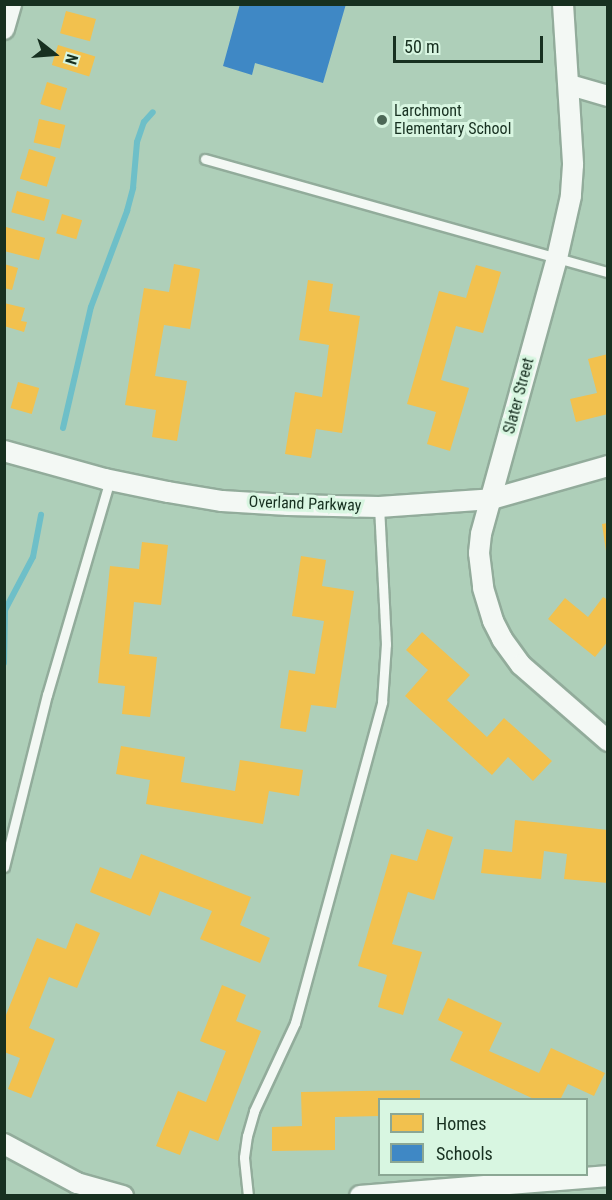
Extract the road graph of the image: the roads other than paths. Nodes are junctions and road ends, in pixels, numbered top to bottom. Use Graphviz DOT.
graph roads {
  1 [pos="11,4"];
  2 [pos="563,4"];
  3 [pos="4,29"];
  4 [pos="570,86"];
  5 [pos="608,96"];
  6 [pos="205,159"];
  7 [pos="557,258"];
  8 [pos="608,272"];
  9 [pos="4,451"];
  10 [pos="608,466"];
  11 [pos="110,480"];
  12 [pos="492,499"];
  13 [pos="379,507"];
  14 [pos="608,741"];
  15 [pos="4,867"];
  16 [pos="4,1144"];
  17 [pos="608,1176"];
  18 [pos="123,1196"];
  19 [pos="248,1196"];
  20 [pos="360,1196"];
  1 -- 3 [label="street"];
  2 -- 4 [label="street, Slater Street"];
  4 -- 5 [label="street"];
  4 -- 7 [label="street, Slater Street"];
  6 -- 7 [label="lane"];
  7 -- 8 [label="lane"];
  7 -- 12 [label="street, Slater Street"];
  9 -- 11 [label="street, Overland Parkway"];
  10 -- 12 [label="street, Overland Parkway"];
  11 -- 13 [label="street, Overland Parkway"];
  11 -- 15 [label="lane"];
  12 -- 13 [label="street, Overland Parkway"];
  12 -- 14 [label="street, Slater Street"];
  13 -- 19 [label="lane"];
  16 -- 18 [label="street"];
  17 -- 20 [label="street"];
}
